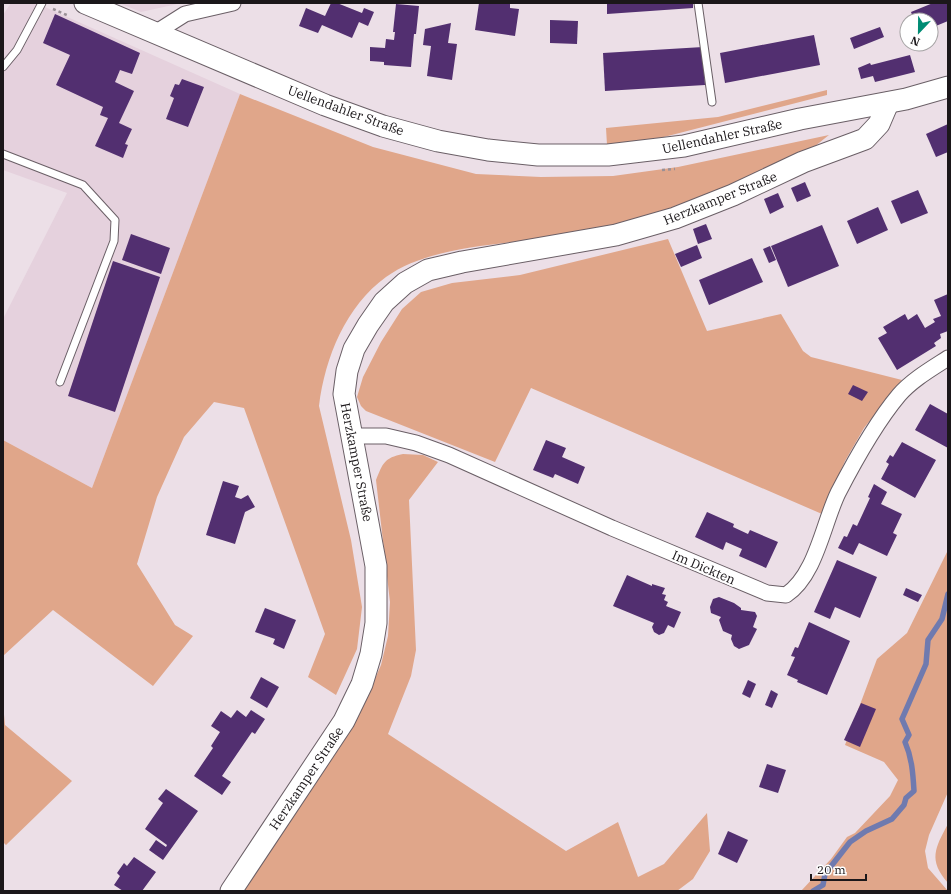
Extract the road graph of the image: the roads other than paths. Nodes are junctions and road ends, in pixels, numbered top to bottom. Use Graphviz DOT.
graph roads {
  1 [pos="42,3"];
  2 [pos="85,3"];
  3 [pos="233,3"];
  4 [pos="698,3"];
  5 [pos="155,32"];
  6 [pos="3,67"];
  7 [pos="948,88"];
  8 [pos="712,102"];
  9 [pos="888,103"];
  10 [pos="860,108"];
  11 [pos="845,145"];
  12 [pos="3,154"];
  13 [pos="948,358"];
  14 [pos="60,382"];
  15 [pos="351,436"];
  16 [pos="231,891"];
  1 -- 6 [label="lane"];
  2 -- 5 [label="main road, Uellendahler Straße"];
  3 -- 5 [label="street"];
  4 -- 8 [label="lane"];
  5 -- 10 [label="main road, Uellendahler Straße"];
  7 -- 9 [label="main road, Uellendahler Straße"];
  9 -- 10 [label="main road, Uellendahler Straße"];
  9 -- 11 [label="main road, Herzkamper Straße"];
  10 -- 11 [label="main road"];
  11 -- 15 [label="main road, Herzkamper Straße"];
  12 -- 14 [label="lane"];
  13 -- 15 [label="street, Im Dickten"];
  15 -- 16 [label="main road, Herzkamper Straße"];
}
